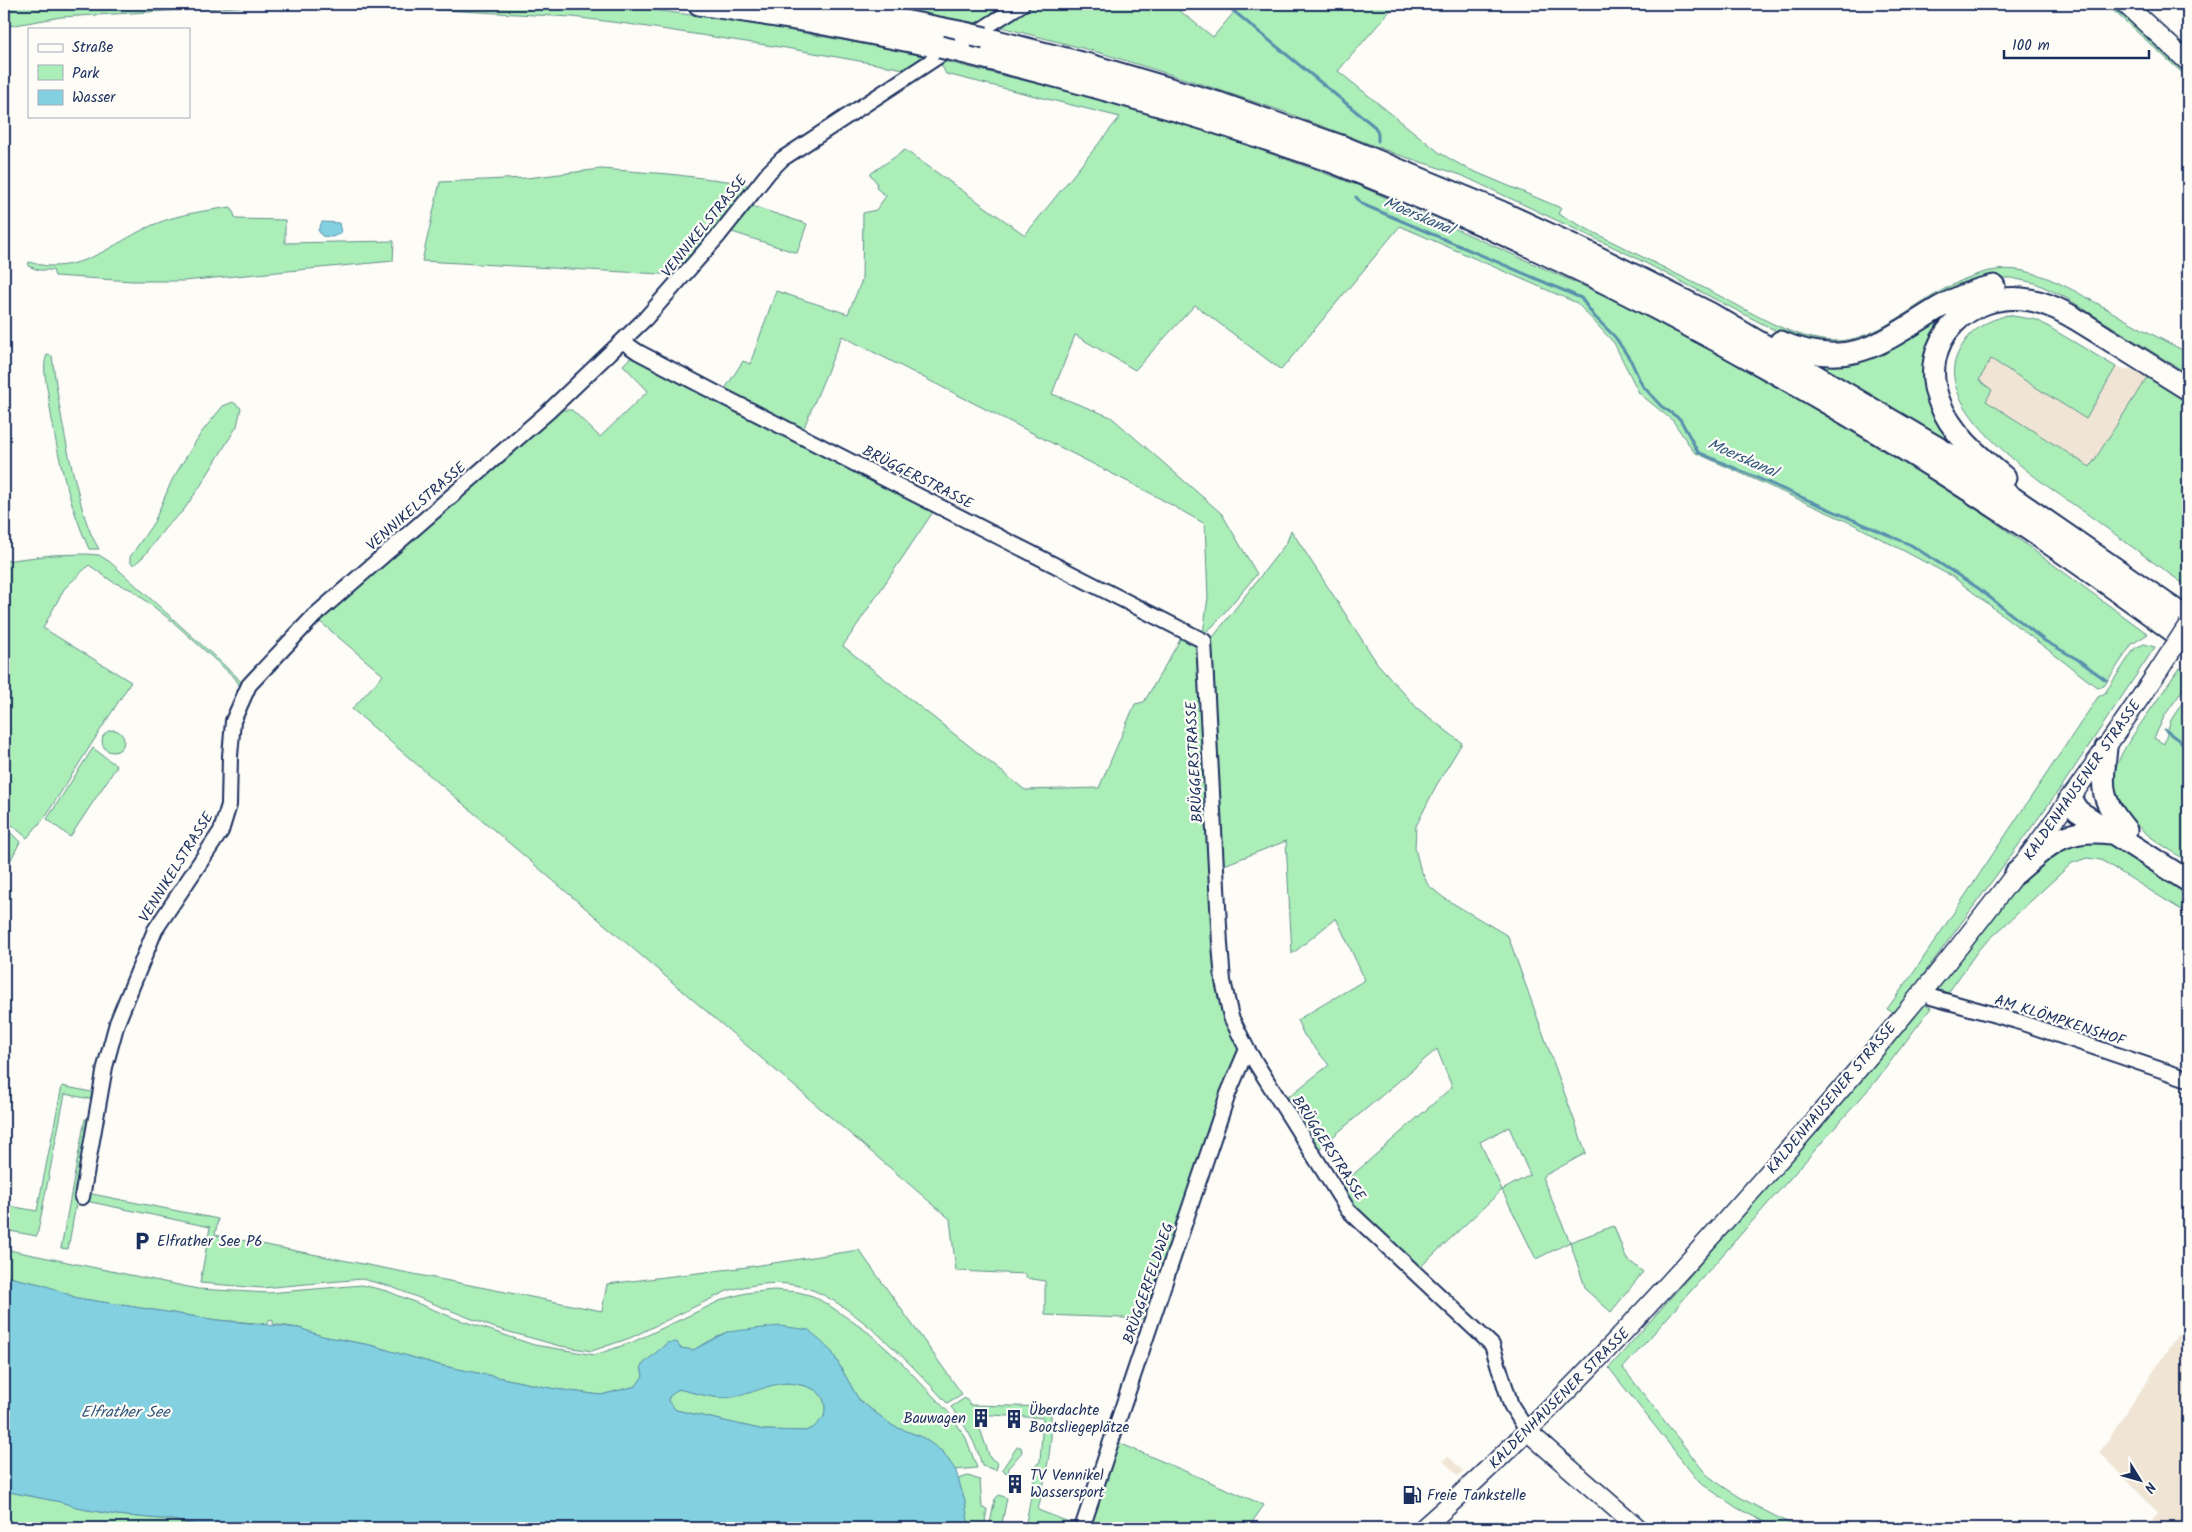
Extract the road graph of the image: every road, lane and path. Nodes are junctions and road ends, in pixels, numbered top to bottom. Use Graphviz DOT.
graph roads {
  1 [pos="698,4"];
  2 [pos="818,4"];
  3 [pos="1022,4"];
  4 [pos="2125,4"];
  5 [pos="963,42"];
  6 [pos="2188,62"];
  7 [pos="1711,314"];
  8 [pos="622,341"];
  9 [pos="2188,382"];
  10 [pos="2188,389"];
  11 [pos="2086,547"];
  12 [pos="2188,619"];
  13 [pos="2188,625"];
  14 [pos="2188,642"];
  15 [pos="2106,748"];
  16 [pos="2070,799"];
  17 [pos="2119,831"];
  18 [pos="2016,872"];
  19 [pos="2188,873"];
  20 [pos="2188,882"];
  21 [pos="1922,991"];
  22 [pos="1247,1049"];
  23 [pos="2188,1079"];
  24 [pos="82,1196"];
  25 [pos="1528,1432"];
  26 [pos="1082,1528"];
  27 [pos="1423,1528"];
  28 [pos="1638,1528"];
  1 -- 5 [label="highway, bridge"];
  2 -- 5 [label="highway"];
  3 -- 8 [label="street, VENNIKELSTRASSE"];
  4 -- 6 [label="main road"];
  5 -- 7 [label="highway, bridge"];
  5 -- 14 [label="highway"];
  7 -- 9 [label="highway"];
  7 -- 11 [label="highway"];
  8 -- 22 [label="street, BRÜGGERSTRASSE"];
  8 -- 24 [label="street, VENNIKELSTRASSE"];
  10 -- 11 [label="highway"];
  11 -- 12 [label="highway"];
  13 -- 15 [label="main road, KALDENHAUSENER STRASSE, bridge"];
  15 -- 16 [label="main road, KALDENHAUSENER STRASSE"];
  15 -- 17 [label="highway"];
  16 -- 17 [label="highway"];
  16 -- 18 [label="main road, KALDENHAUSENER STRASSE"];
  17 -- 18 [label="highway"];
  17 -- 19 [label="highway"];
  17 -- 20 [label="highway"];
  18 -- 21 [label="main road, KALDENHAUSENER STRASSE"];
  21 -- 23 [label="street, AM KLÖMPKENSHOF"];
  21 -- 25 [label="main road, KALDENHAUSENER STRASSE"];
  22 -- 25 [label="street, BRÜGGERSTRASSE"];
  22 -- 26 [label="street, BRÜGGERFELDWEG"];
  25 -- 27 [label="main road, KALDENHAUSENER STRASSE"];
  25 -- 28 [label="main road"];
}
